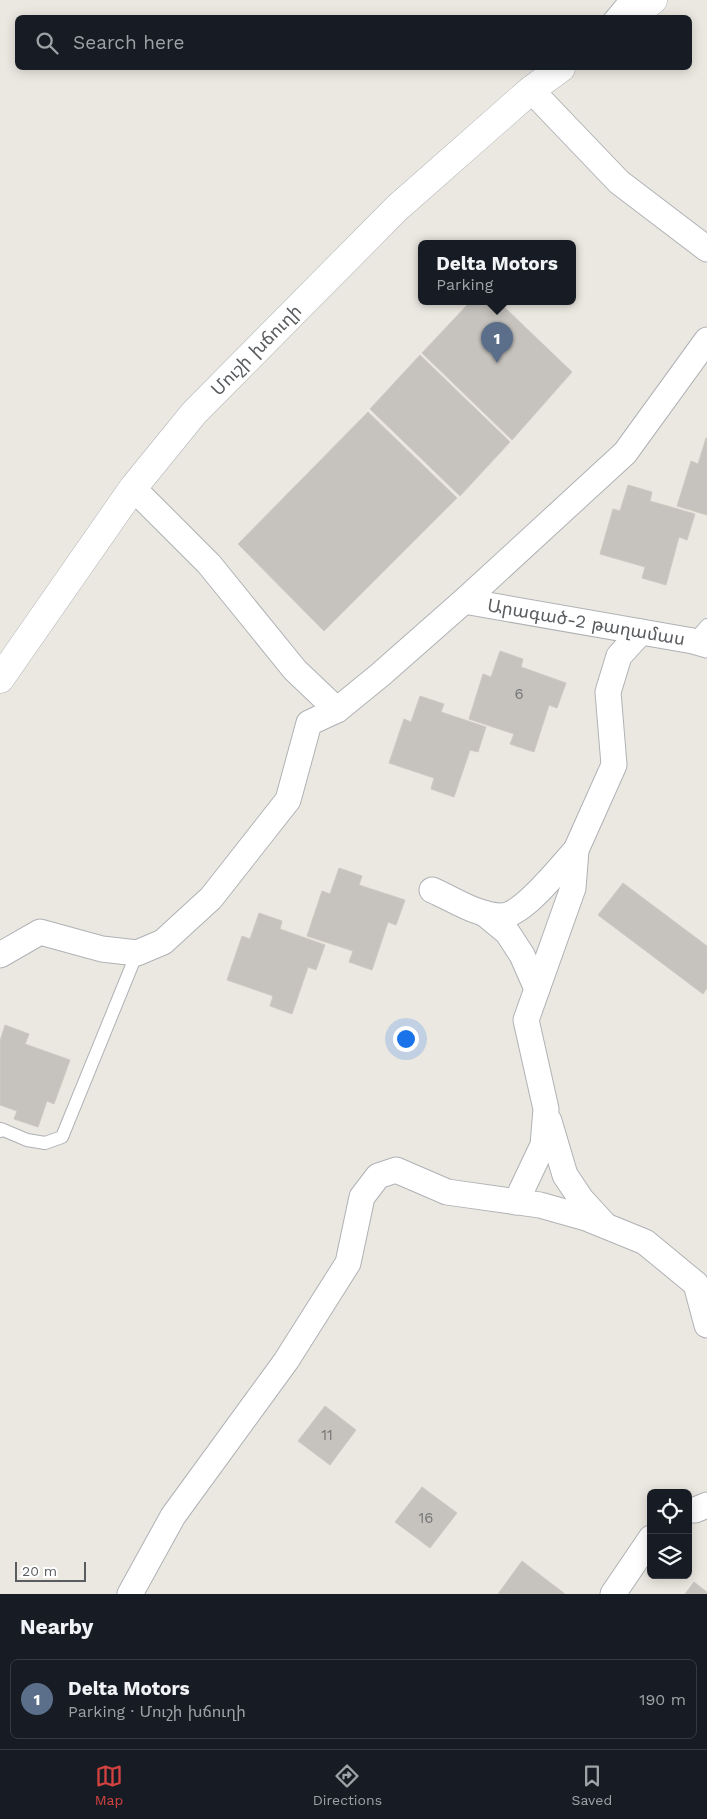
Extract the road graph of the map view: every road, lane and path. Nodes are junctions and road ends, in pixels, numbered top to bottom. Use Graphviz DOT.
graph roads {
  1 [pos="625,0"];
  2 [pos="653,0"];
  3 [pos="612,15"];
  4 [pos="633,15"];
  5 [pos="558,70"];
  6 [pos="531,90"];
  7 [pos="707,248"];
  8 [pos="707,340"];
  9 [pos="133,488"];
  10 [pos="464,601"];
  11 [pos="641,632"];
  12 [pos="702,637"];
  13 [pos="0,679"];
  14 [pos="337,710"];
  15 [pos="576,850"];
  16 [pos="432,890"];
  17 [pos="484,914"];
  18 [pos="137,952"];
  19 [pos="0,955"];
  20 [pos="537,989"];
  21 [pos="546,1109"];
  22 [pos="0,1131"];
  23 [pos="516,1202"];
  24 [pos="606,1227"];
  25 [pos="707,1325"];
  26 [pos="707,1505"];
  27 [pos="692,1510"];
  28 [pos="647,1544"];
  29 [pos="130,1594"];
  30 [pos="613,1594"];
  1 -- 3 [label="lane"];
  2 -- 4 [label="street"];
  5 -- 6 [label="street, Մուշի խճուղի"];
  6 -- 7 [label="street"];
  6 -- 9 [label="street, Մուշի խճուղի"];
  8 -- 10 [label="street"];
  9 -- 13 [label="street, Մուշի խճուղի"];
  9 -- 14 [label="street"];
  10 -- 11 [label="street, Արագած-2 թաղամաս"];
  10 -- 14 [label="street"];
  11 -- 12 [label="street, Արագած-2 թաղամաս"];
  11 -- 15 [label="street"];
  14 -- 18 [label="street"];
  15 -- 17 [label="street"];
  15 -- 20 [label="street"];
  16 -- 17 [label="street"];
  17 -- 20 [label="street"];
  18 -- 19 [label="street"];
  18 -- 22 [label="lane"];
  20 -- 21 [label="street"];
  21 -- 23 [label="street"];
  21 -- 24 [label="street"];
  23 -- 24 [label="street"];
  23 -- 29 [label="street"];
  24 -- 25 [label="street"];
  26 -- 27 [label="street"];
  28 -- 30 [label="street"];
}
